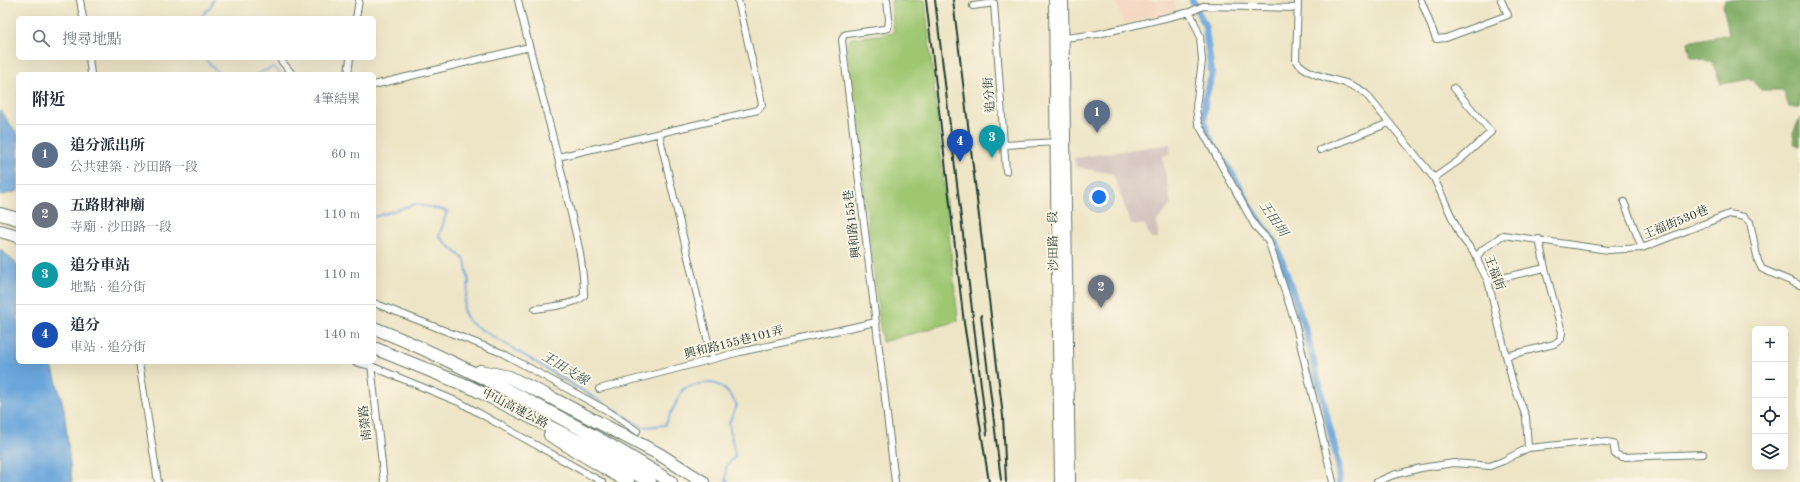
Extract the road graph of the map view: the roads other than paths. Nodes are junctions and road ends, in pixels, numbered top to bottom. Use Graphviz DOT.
graph roads {
  1 [pos="80,0"];
  2 [pos="359,0"];
  3 [pos="518,0"];
  4 [pos="738,0"];
  5 [pos="887,0"];
  6 [pos="1054,0"];
  7 [pos="1064,0"];
  8 [pos="1298,0"];
  9 [pos="1421,0"];
  10 [pos="1501,0"];
  11 [pos="973,6"];
  12 [pos="1298,8"];
  13 [pos="1190,12"];
  14 [pos="83,16"];
  15 [pos="356,16"];
  16 [pos="1064,38"];
  17 [pos="529,47"];
  18 [pos="89,60"];
  19 [pos="281,60"];
  20 [pos="350,60"];
  21 [pos="91,72"];
  22 [pos="290,72"];
  23 [pos="348,72"];
  24 [pos="376,85"];
  25 [pos="1454,88"];
  26 [pos="1389,123"];
  27 [pos="659,134"];
  28 [pos="1055,142"];
  29 [pos="1066,142"];
  30 [pos="1004,145"];
  31 [pos="1320,150"];
  32 [pos="558,157"];
  33 [pos="1006,171"];
  34 [pos="1434,178"];
  35 [pos="1624,202"];
  36 [pos="0,214"];
  37 [pos="16,218"];
  38 [pos="0,231"];
  39 [pos="16,235"];
  40 [pos="1539,239"];
  41 [pos="1642,248"];
  42 [pos="1478,257"];
  43 [pos="1545,268"];
  44 [pos="1488,281"];
  45 [pos="1800,286"];
  46 [pos="376,304"];
  47 [pos="535,309"];
  48 [pos="876,322"];
  49 [pos="376,329"];
  50 [pos="376,349"];
  51 [pos="1506,356"];
  52 [pos="712,360"];
  53 [pos="139,364"];
  54 [pos="371,364"];
  55 [pos="462,367"];
  56 [pos="599,389"];
  57 [pos="524,414"];
  58 [pos="637,431"];
  59 [pos="1528,448"];
  60 [pos="1703,454"];
  61 [pos="158,482"];
  62 [pos="384,482"];
  63 [pos="602,482"];
  64 [pos="628,482"];
  65 [pos="650,482"];
  66 [pos="671,482"];
  67 [pos="703,482"];
  68 [pos="895,482"];
  69 [pos="1060,482"];
  70 [pos="1070,482"];
  71 [pos="1333,482"];
  72 [pos="1377,482"];
  1 -- 14 [label="street"];
  2 -- 15 [label="street"];
  3 -- 17 [label="street"];
  4 -- 27 [label="street"];
  5 -- 48 [label="street, 興和路155巷"];
  6 -- 28 [label="main road, 沙田路一段"];
  7 -- 16 [label="main road, 沙田路一段"];
  8 -- 12 [label="street, 王福街"];
  9 -- 10 [label="street"];
  11 -- 30 [label="street, 追分街"];
  12 -- 13 [label="street"];
  12 -- 26 [label="street, 王福街"];
  13 -- 16 [label="street"];
  13 -- 71 [label="street"];
  16 -- 29 [label="main road, 沙田路一段"];
  17 -- 24 [label="street"];
  17 -- 32 [label="street"];
  18 -- 21 [label="street"];
  19 -- 22 [label="street"];
  20 -- 23 [label="street"];
  25 -- 34 [label="street"];
  26 -- 31 [label="street"];
  26 -- 34 [label="street, 王福街"];
  27 -- 32 [label="street"];
  27 -- 52 [label="street"];
  28 -- 29 [label="street"];
  28 -- 30 [label="street"];
  28 -- 69 [label="main road, 沙田路一段"];
  29 -- 70 [label="main road, 沙田路一段"];
  30 -- 33 [label="street"];
  32 -- 47 [label="street"];
  34 -- 42 [label="street, 王福街"];
  35 -- 41 [label="street"];
  36 -- 37 [label="highway"];
  38 -- 39 [label="highway"];
  40 -- 41 [label="street, 王福街530巷"];
  40 -- 42 [label="street, 王福街530巷"];
  40 -- 43 [label="street"];
  41 -- 45 [label="street, 王福街530巷"];
  42 -- 44 [label="street, 王福街"];
  43 -- 44 [label="street"];
  43 -- 51 [label="street"];
  44 -- 51 [label="street, 王福街"];
  46 -- 58 [label="street"];
  48 -- 52 [label="street, 興和路155巷101弄"];
  48 -- 68 [label="street, 興和路155巷"];
  49 -- 55 [label="highway, 中山高速公路"];
  50 -- 57 [label="highway, 中山高速公路"];
  51 -- 59 [label="street, 王福街"];
  52 -- 56 [label="street, 興和路155巷101弄"];
  53 -- 61 [label="street"];
  54 -- 62 [label="street, 南榮路"];
  54 -- 63 [label="street"];
  55 -- 66 [label="highway, 中山高速公路"];
  55 -- 67 [label="highway, 中山高速公路"];
  57 -- 64 [label="highway"];
  57 -- 65 [label="highway, 中山高速公路"];
  59 -- 60 [label="street"];
  59 -- 72 [label="street"];
}
